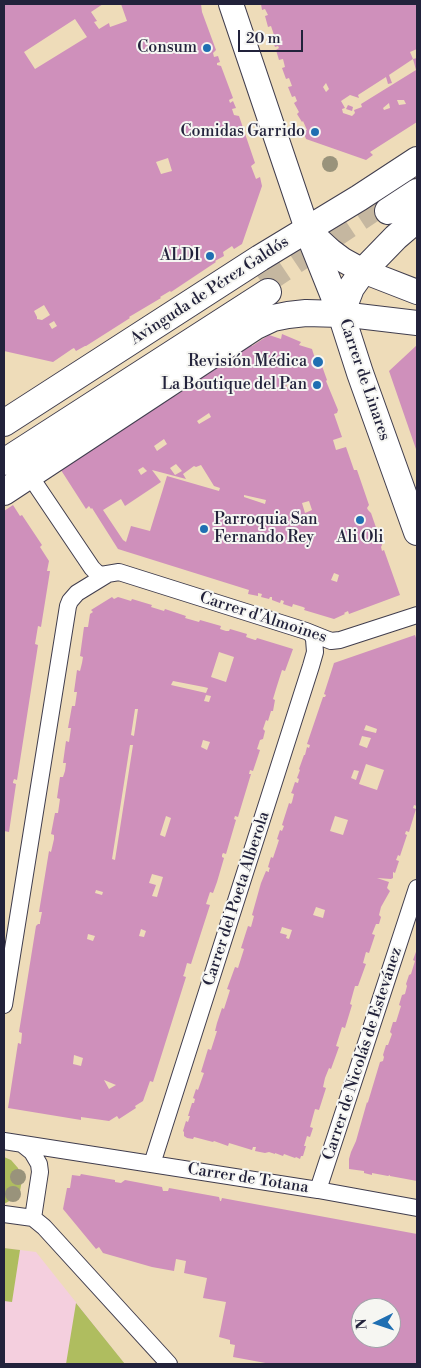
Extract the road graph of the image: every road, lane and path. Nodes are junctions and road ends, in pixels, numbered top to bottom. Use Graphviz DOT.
graph roads {
  1 [pos="231,4"];
  2 [pos="417,160"];
  3 [pos="417,180"];
  4 [pos="417,192"];
  5 [pos="417,219"];
  6 [pos="307,229"];
  7 [pos="363,271"];
  8 [pos="417,292"];
  9 [pos="341,314"];
  10 [pos="417,323"];
  11 [pos="4,423"];
  12 [pos="4,450"];
  13 [pos="4,462"];
  14 [pos="30,476"];
  15 [pos="4,492"];
  16 [pos="417,532"];
  17 [pos="108,574"];
  18 [pos="417,615"];
  19 [pos="311,633"];
  20 [pos="417,888"];
  21 [pos="4,1005"];
  22 [pos="4,1141"];
  23 [pos="22,1144"];
  24 [pos="152,1164"];
  25 [pos="318,1190"];
  26 [pos="417,1208"];
  27 [pos="4,1214"];
  28 [pos="33,1218"];
  29 [pos="169,1364"];
  1 -- 6 [label="main road"];
  2 -- 6 [label="main road, Avinguda de Pérez Galdós"];
  3 -- 4 [label="main road"];
  5 -- 7 [label="main road"];
  6 -- 7 [label="main road"];
  6 -- 9 [label="main road, Carrer de Linares"];
  6 -- 11 [label="main road, Avinguda de Pérez Galdós"];
  7 -- 8 [label="main road"];
  7 -- 9 [label="main road"];
  9 -- 10 [label="main road"];
  9 -- 14 [label="main road"];
  9 -- 16 [label="main road, Carrer de Linares"];
  12 -- 13 [label="main road, Avinguda de Pérez Galdós"];
  14 -- 15 [label="main road"];
  14 -- 17 [label="street"];
  17 -- 19 [label="street, Carrer d'Almoines"];
  17 -- 21 [label="street"];
  18 -- 19 [label="street, Carrer d'Almoines"];
  19 -- 24 [label="street, Carrer del Poeta Alberola"];
  20 -- 25 [label="street, Carrer de Nicolás de Estevánez"];
  22 -- 23 [label="street, Carrer de Totana"];
  23 -- 24 [label="street, Carrer de Totana"];
  23 -- 28 [label="street"];
  24 -- 25 [label="street, Carrer de Totana"];
  25 -- 26 [label="street, Carrer de Totana"];
  27 -- 28 [label="street"];
  28 -- 29 [label="street"];
}
